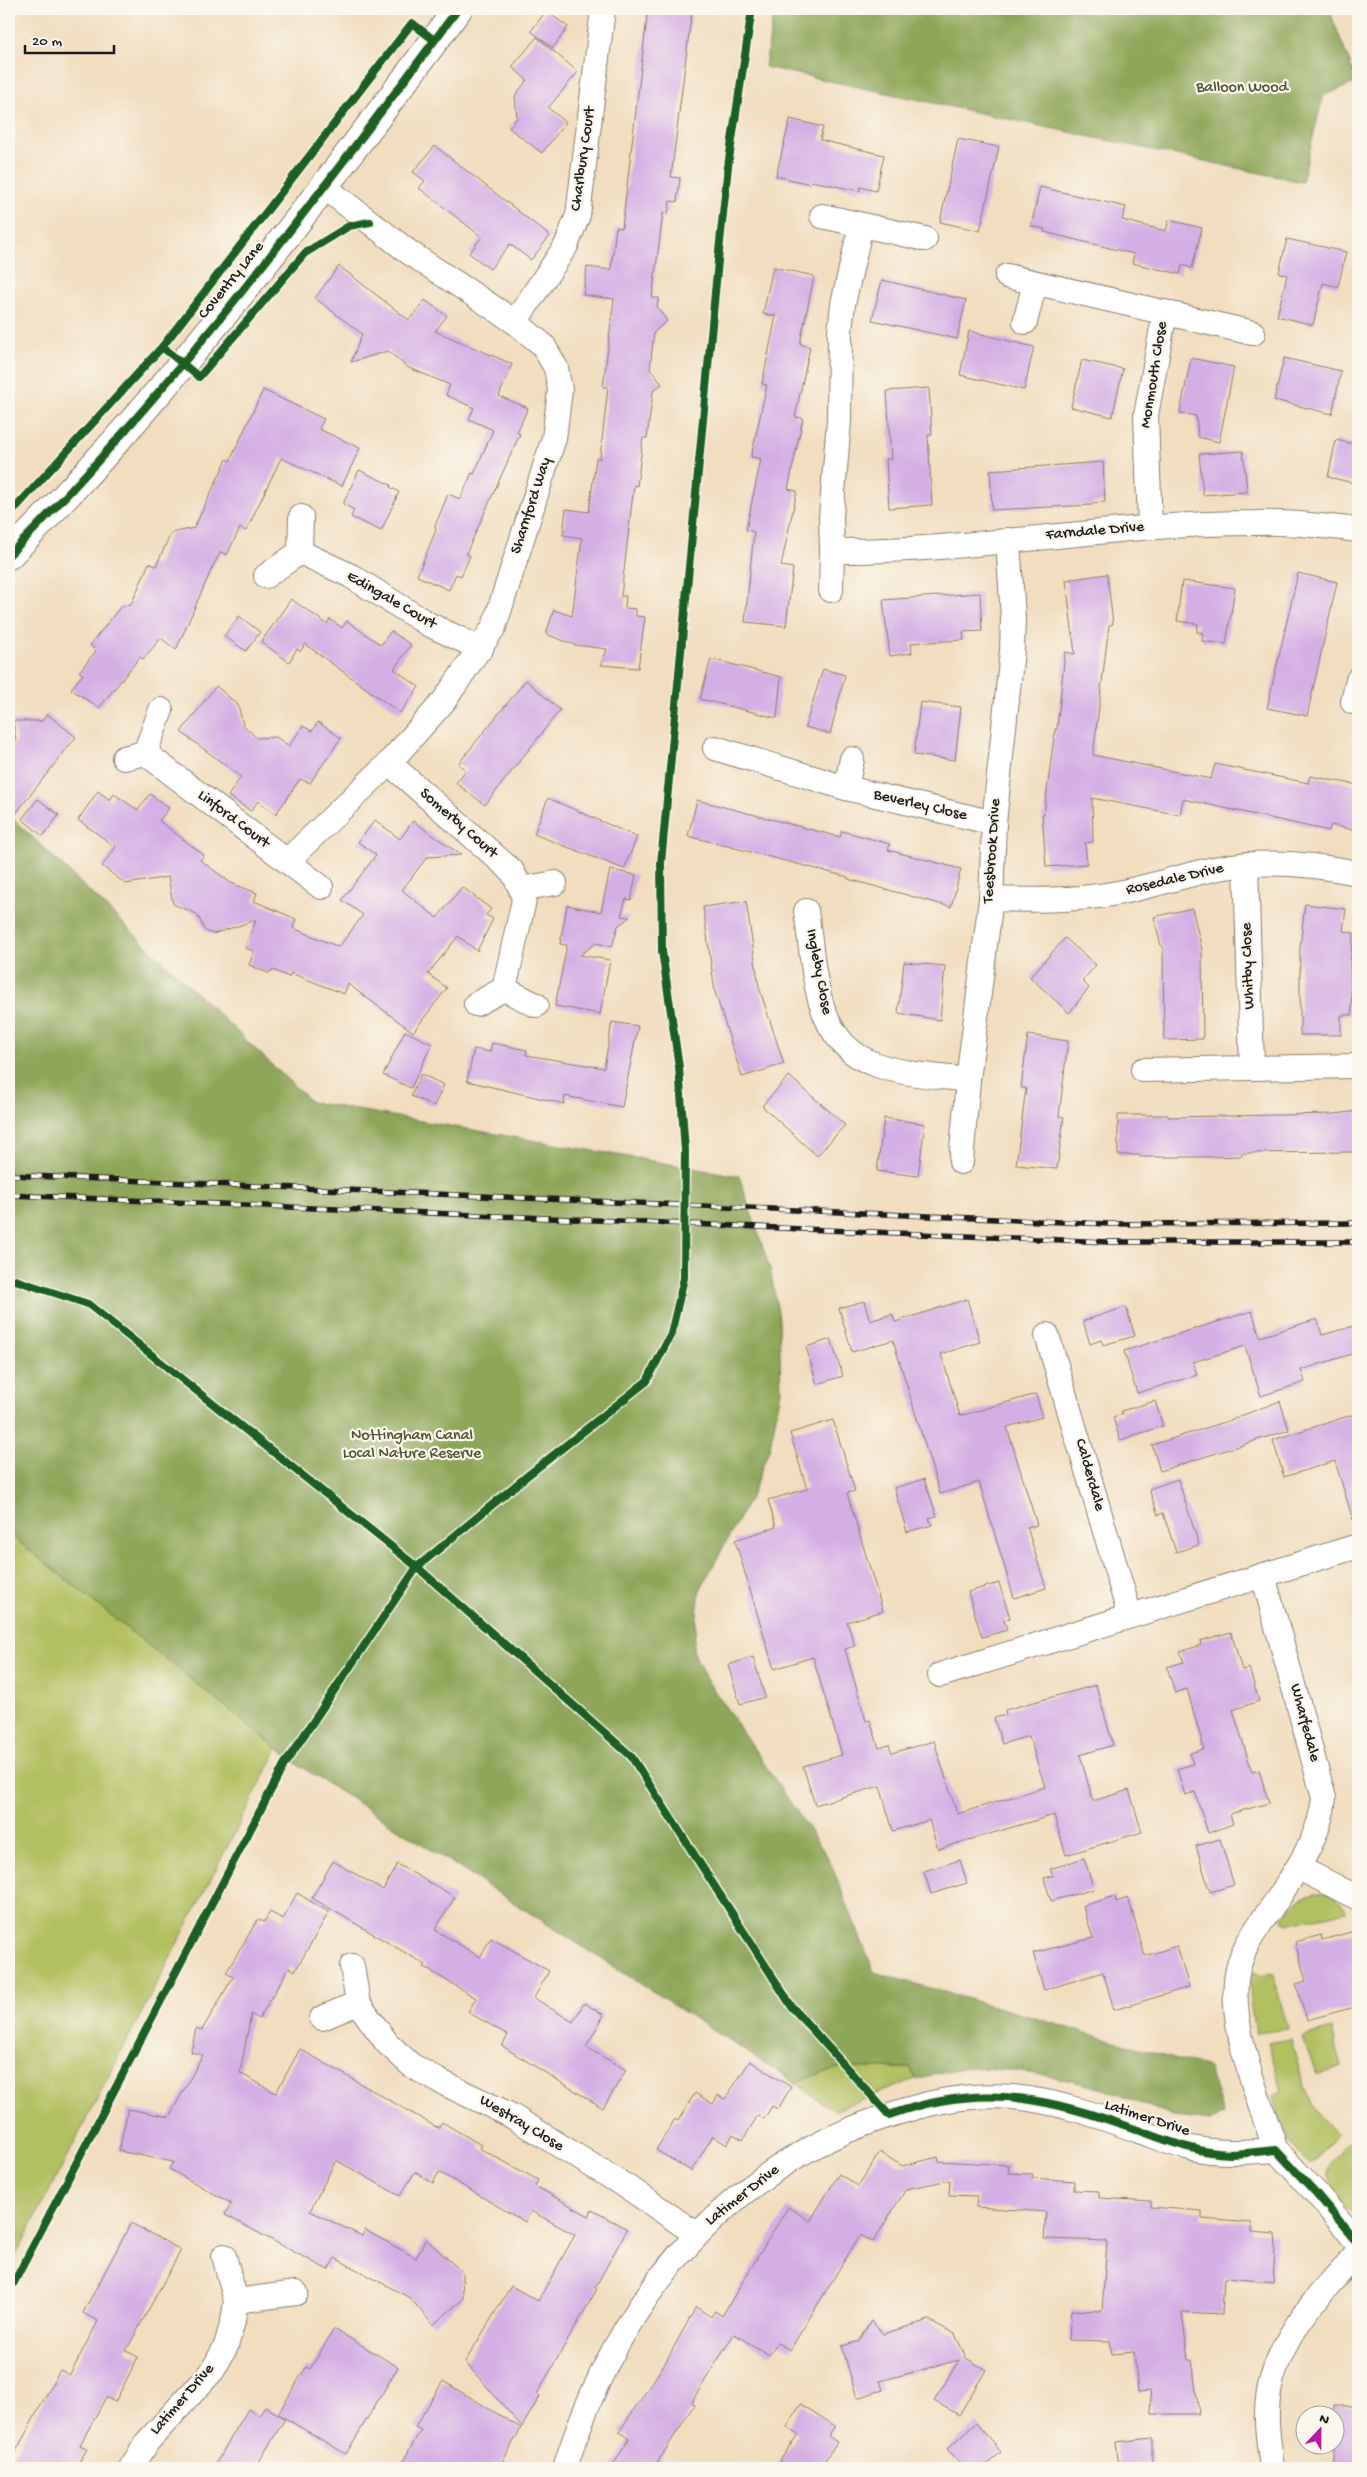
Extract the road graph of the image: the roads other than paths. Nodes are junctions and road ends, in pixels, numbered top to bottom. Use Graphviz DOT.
graph roads {
  1 [pos="458,9"];
  2 [pos="603,9"];
  3 [pos="323,186"];
  4 [pos="822,216"];
  5 [pos="861,225"];
  6 [pos="925,239"];
  7 [pos="1007,276"];
  8 [pos="1035,283"];
  9 [pos="1165,312"];
  10 [pos="514,322"];
  11 [pos="1025,322"];
  12 [pos="1253,333"];
  13 [pos="301,517"];
  14 [pos="1150,527"];
  15 [pos="1358,530"];
  16 [pos="1008,540"];
  17 [pos="832,551"];
  18 [pos="300,552"];
  19 [pos="9,555"];
  20 [pos="266,576"];
  21 [pos="831,590"];
  22 [pos="481,649"];
  23 [pos="161,710"];
  24 [pos="715,748"];
  25 [pos="852,759"];
  26 [pos="389,763"];
  27 [pos="846,788"];
  28 [pos="994,823"];
  29 [pos="287,861"];
  30 [pos="1246,864"];
  31 [pos="1358,873"];
  32 [pos="555,883"];
  33 [pos="321,887"];
  34 [pos="521,889"];
  35 [pos="990,899"];
  36 [pos="806,911"];
  37 [pos="504,989"];
  38 [pos="476,1004"];
  39 [pos="536,1005"];
  40 [pos="1358,1066"];
  41 [pos="1252,1068"];
  42 [pos="1144,1070"];
  43 [pos="968,1080"];
  44 [pos="961,1162"];
  45 [pos="1047,1335"];
  46 [pos="1358,1546"];
  47 [pos="1263,1575"];
  48 [pos="1130,1616"];
  49 [pos="940,1675"];
  50 [pos="1299,1868"];
  51 [pos="1358,1898"];
  52 [pos="352,1966"];
  53 [pos="358,2003"];
  54 [pos="322,2018"];
  55 [pos="1276,2150"];
  56 [pos="696,2234"];
  57 [pos="1358,2243"];
  58 [pos="1358,2253"];
  59 [pos="224,2256"];
  60 [pos="296,2293"];
  61 [pos="236,2301"];
  62 [pos="131,2468"];
  63 [pos="565,2468"];
  64 [pos="1272,2468"];
  1 -- 3 [label="main road, Coventry Lane"];
  2 -- 10 [label="street, Charlbury Court"];
  3 -- 10 [label="street, Sharnford Way"];
  3 -- 19 [label="main road, Coventry Lane"];
  4 -- 5 [label="street"];
  5 -- 6 [label="street"];
  5 -- 17 [label="street"];
  7 -- 8 [label="street, Monmouth Close"];
  8 -- 9 [label="street, Monmouth Close"];
  8 -- 11 [label="street"];
  9 -- 12 [label="street, Monmouth Close"];
  9 -- 14 [label="street, Monmouth Close"];
  10 -- 22 [label="street, Sharnford Way"];
  13 -- 18 [label="street"];
  14 -- 15 [label="street, Farndale Drive"];
  14 -- 16 [label="street, Farndale Drive"];
  16 -- 17 [label="street, Farndale Drive"];
  16 -- 28 [label="street, Teesbrook Drive"];
  17 -- 21 [label="street"];
  18 -- 20 [label="street"];
  18 -- 22 [label="street, Edingale Court"];
  22 -- 26 [label="street, Sharnford Way"];
  23 -- 29 [label="street, Linford Court"];
  24 -- 27 [label="street, Beverley Close"];
  25 -- 27 [label="street"];
  26 -- 29 [label="street, Sharnford Way"];
  26 -- 34 [label="street, Somerby Court"];
  27 -- 28 [label="street, Beverley Close"];
  28 -- 35 [label="street, Teesbrook Drive"];
  29 -- 33 [label="street, Linford Court"];
  30 -- 31 [label="street, Rosedale Drive"];
  30 -- 35 [label="street, Rosedale Drive"];
  30 -- 41 [label="street, Whitby Close"];
  32 -- 34 [label="street"];
  34 -- 37 [label="street"];
  35 -- 43 [label="street, Teesbrook Drive"];
  36 -- 43 [label="street, Ingleby Close"];
  37 -- 38 [label="street"];
  37 -- 39 [label="street"];
  40 -- 41 [label="street"];
  41 -- 42 [label="street"];
  43 -- 44 [label="street, Teesbrook Drive"];
  45 -- 48 [label="street, Calderdale"];
  46 -- 47 [label="street"];
  47 -- 48 [label="street"];
  47 -- 50 [label="street, Wharfedale"];
  48 -- 49 [label="street"];
  50 -- 51 [label="street"];
  50 -- 55 [label="street, Wharfedale"];
  52 -- 53 [label="street, Westray Close"];
  53 -- 54 [label="street"];
  53 -- 56 [label="street, Westray Close"];
  55 -- 56 [label="street, Latimer Drive"];
  55 -- 57 [label="street"];
  56 -- 63 [label="street, Latimer Drive"];
  58 -- 64 [label="street"];
  59 -- 61 [label="street, Latimer Drive"];
  60 -- 61 [label="street"];
  61 -- 62 [label="street, Latimer Drive"];
}
